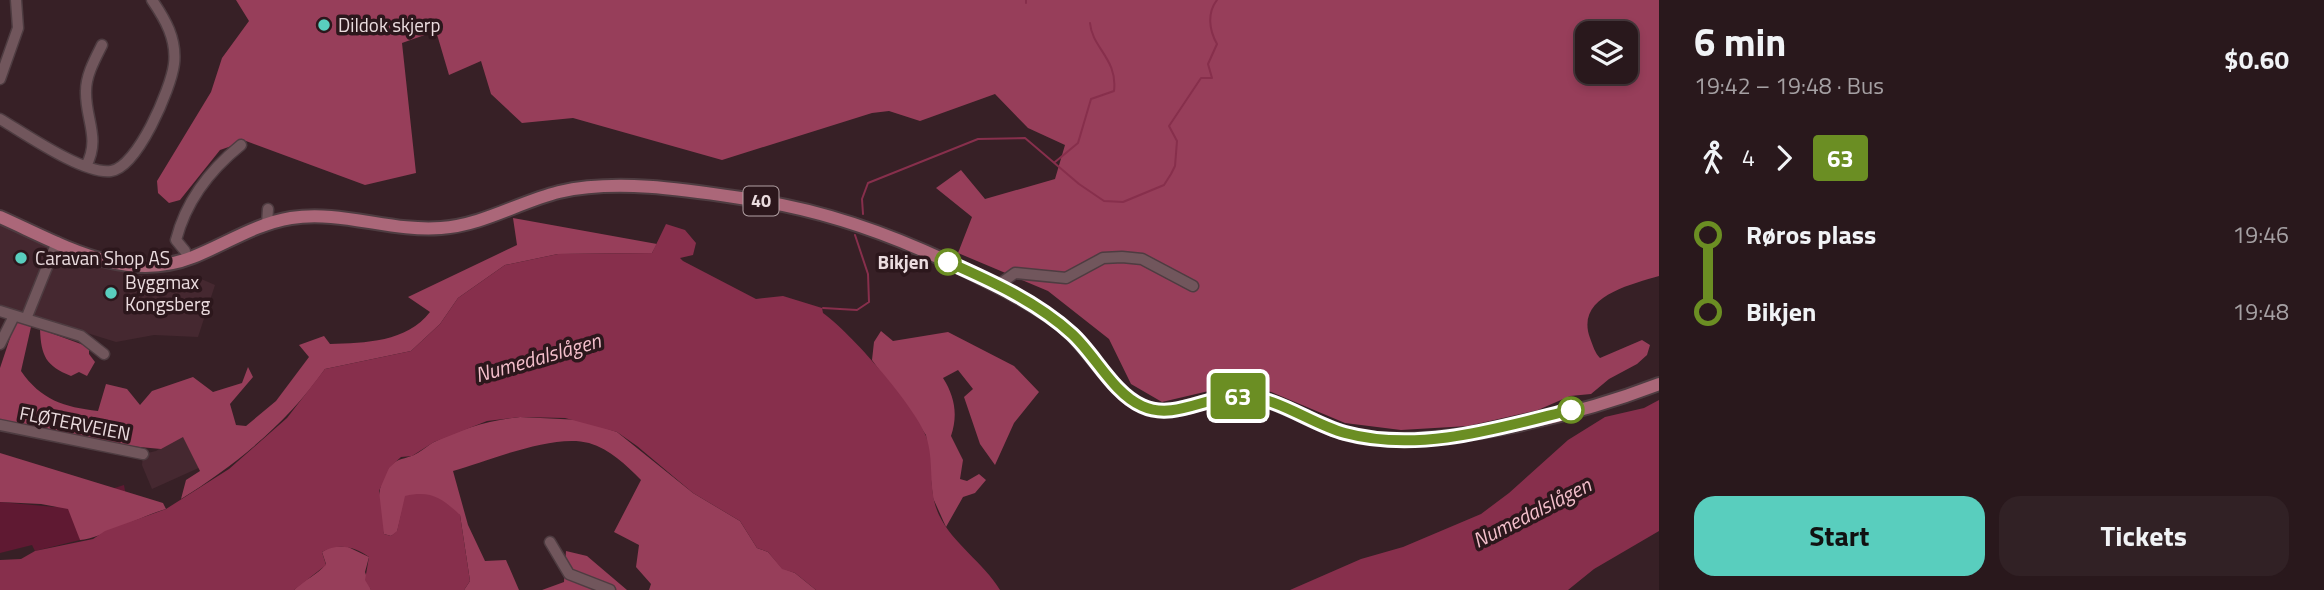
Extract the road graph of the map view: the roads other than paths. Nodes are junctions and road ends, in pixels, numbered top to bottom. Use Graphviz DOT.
graph roads {
  1 [pos="16,0"];
  2 [pos="152,0"];
  3 [pos="102,45"];
  4 [pos="0,79"];
  5 [pos="0,118"];
  6 [pos="241,145"];
  7 [pos="86,166"];
  8 [pos="268,209"];
  9 [pos="0,216"];
  10 [pos="267,224"];
  11 [pos="57,242"];
  12 [pos="186,251"];
  13 [pos="997,286"];
  14 [pos="1193,286"];
  15 [pos="0,311"];
  16 [pos="14,316"];
  17 [pos="26,319"];
  18 [pos="0,344"];
  19 [pos="104,354"];
  20 [pos="1659,384"];
  21 [pos="0,425"];
  22 [pos="143,454"];
  23 [pos="550,542"];
  24 [pos="610,590"];
  1 -- 4 [label="street"];
  2 -- 7 [label="street"];
  3 -- 7 [label="street"];
  5 -- 7 [label="street"];
  6 -- 12 [label="street"];
  8 -- 10 [label="street"];
  9 -- 11 [label="main road, 40"];
  10 -- 11 [label="main road, 40"];
  10 -- 13 [label="main road, 40"];
  11 -- 17 [label="street"];
  13 -- 14 [label="street"];
  13 -- 20 [label="main road, 40"];
  15 -- 16 [label="street"];
  16 -- 17 [label="street"];
  16 -- 18 [label="street"];
  17 -- 19 [label="street"];
  21 -- 22 [label="street, FLØTERVEIEN"];
  23 -- 24 [label="street"];
}
